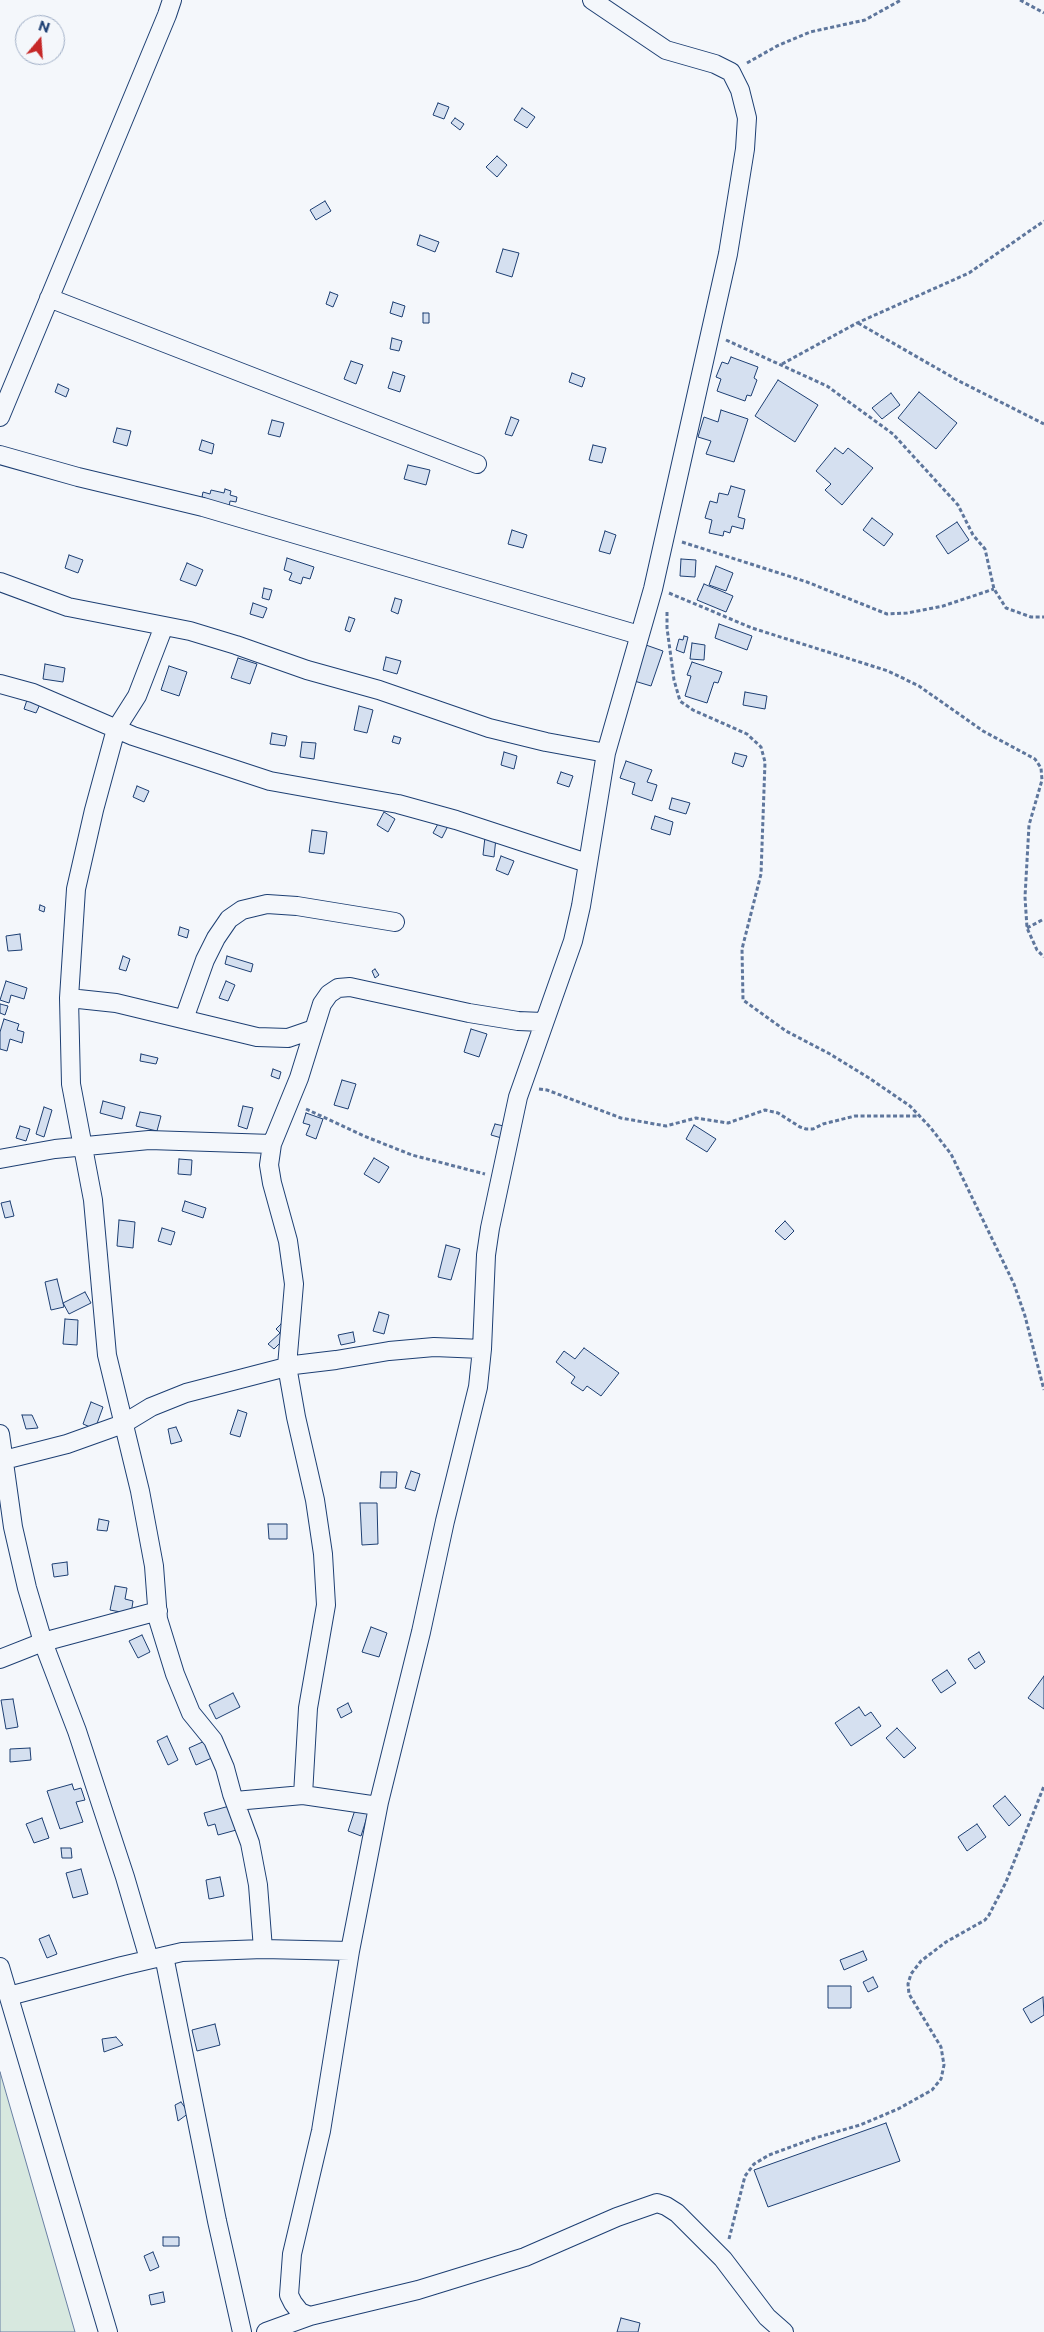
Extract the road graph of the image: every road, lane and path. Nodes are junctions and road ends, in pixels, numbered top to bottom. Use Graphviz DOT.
graph roads {
  1 [pos="172,0"];
  2 [pos="592,0"];
  3 [pos="901,0"];
  4 [pos="1020,0"];
  5 [pos="1044,13"];
  6 [pos="731,72"];
  7 [pos="1044,222"];
  8 [pos="49,298"];
  9 [pos="857,323"];
  10 [pos="710,332"];
  11 [pos="782,364"];
  12 [pos="0,417"];
  13 [pos="1044,424"];
  14 [pos="0,455"];
  15 [pos="477,464"];
  16 [pos="665,537"];
  17 [pos="0,582"];
  18 [pos="994,588"];
  19 [pos="667,602"];
  20 [pos="667,610"];
  21 [pos="1044,617"];
  22 [pos="164,626"];
  23 [pos="639,635"];
  24 [pos="0,684"];
  25 [pos="116,729"];
  26 [pos="606,753"];
  27 [pos="587,863"];
  28 [pos="1044,919"];
  29 [pos="395,922"];
  30 [pos="1027,928"];
  31 [pos="1044,958"];
  32 [pos="69,998"];
  33 [pos="184,1019"];
  34 [pos="543,1022"];
  35 [pos="314,1029"];
  36 [pos="521,1087"];
  37 [pos="289,1101"];
  38 [pos="919,1116"];
  39 [pos="272,1144"];
  40 [pos="81,1146"];
  41 [pos="0,1160"];
  42 [pos="500,1179"];
  43 [pos="482,1349"];
  44 [pos="287,1366"];
  45 [pos="1044,1390"];
  46 [pos="123,1424"];
  47 [pos="0,1434"];
  48 [pos="2,1460"];
  49 [pos="158,1611"];
  50 [pos="44,1642"];
  51 [pos="0,1659"];
  52 [pos="1044,1786"];
  53 [pos="303,1795"];
  54 [pos="235,1801"];
  55 [pos="378,1806"];
  56 [pos="263,1949"];
  57 [pos="350,1951"];
  58 [pos="156,1958"];
  59 [pos="0,1967"];
  60 [pos="9,1996"];
  61 [pos="723,2259"];
  62 [pos="310,2316"];
  63 [pos="108,2332"];
  64 [pos="242,2332"];
  65 [pos="266,2332"];
  66 [pos="784,2332"];
  1 -- 8 [label="street"];
  2 -- 6 [label="street"];
  3 -- 6 [label="path"];
  4 -- 5 [label="path"];
  6 -- 10 [label="street"];
  7 -- 9 [label="path"];
  8 -- 12 [label="street"];
  8 -- 15 [label="street"];
  9 -- 11 [label="path"];
  9 -- 13 [label="path"];
  10 -- 11 [label="path"];
  10 -- 16 [label="street"];
  11 -- 18 [label="path"];
  14 -- 23 [label="street"];
  16 -- 18 [label="path"];
  16 -- 23 [label="street"];
  17 -- 22 [label="street"];
  18 -- 21 [label="path"];
  19 -- 30 [label="path"];
  20 -- 38 [label="path"];
  22 -- 25 [label="street"];
  22 -- 26 [label="street"];
  23 -- 26 [label="street"];
  24 -- 25 [label="street"];
  25 -- 27 [label="street"];
  25 -- 32 [label="street"];
  26 -- 27 [label="street"];
  27 -- 34 [label="street"];
  28 -- 30 [label="path"];
  29 -- 33 [label="street"];
  30 -- 31 [label="path"];
  32 -- 33 [label="street"];
  32 -- 40 [label="street"];
  33 -- 35 [label="street"];
  34 -- 35 [label="street"];
  34 -- 36 [label="street"];
  35 -- 37 [label="street"];
  36 -- 38 [label="path"];
  36 -- 42 [label="street"];
  37 -- 39 [label="street"];
  37 -- 42 [label="path"];
  38 -- 45 [label="path"];
  39 -- 40 [label="street"];
  39 -- 44 [label="street"];
  40 -- 41 [label="street"];
  40 -- 46 [label="street"];
  42 -- 43 [label="street"];
  43 -- 44 [label="street"];
  43 -- 55 [label="street"];
  44 -- 46 [label="street"];
  44 -- 53 [label="street"];
  46 -- 48 [label="street"];
  46 -- 49 [label="street"];
  47 -- 48 [label="street"];
  48 -- 50 [label="street"];
  49 -- 50 [label="street"];
  49 -- 54 [label="street"];
  50 -- 51 [label="street"];
  50 -- 58 [label="street"];
  52 -- 61 [label="path"];
  53 -- 54 [label="street"];
  53 -- 55 [label="street"];
  54 -- 56 [label="street"];
  55 -- 57 [label="street"];
  56 -- 57 [label="street"];
  56 -- 58 [label="street"];
  57 -- 62 [label="street"];
  58 -- 60 [label="street"];
  58 -- 64 [label="street"];
  59 -- 60 [label="street"];
  60 -- 63 [label="street"];
  61 -- 62 [label="street"];
  61 -- 66 [label="street"];
  62 -- 65 [label="street"];
}
